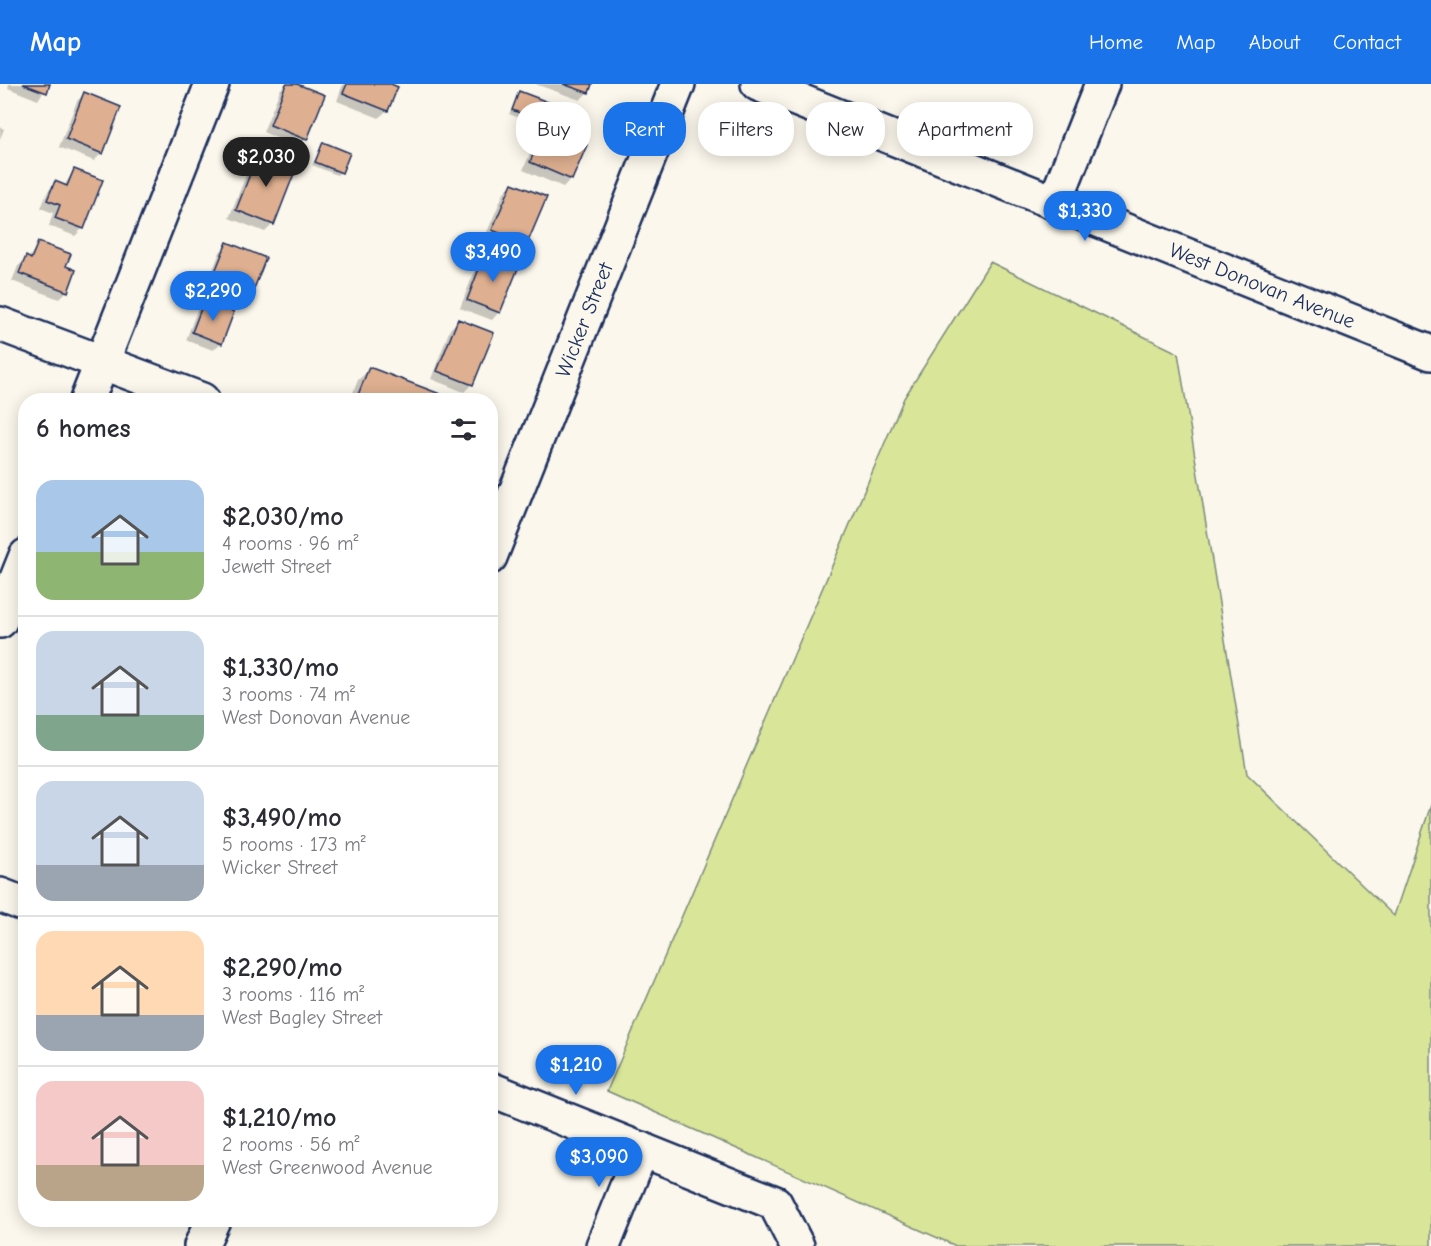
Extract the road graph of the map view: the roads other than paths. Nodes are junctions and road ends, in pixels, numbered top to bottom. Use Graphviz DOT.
graph roads {
  1 [pos="212,84"];
  2 [pos="678,84"];
  3 [pos="758,84"];
  4 [pos="1102,84"];
  5 [pos="1054,202"];
  6 [pos="0,324"];
  7 [pos="1431,353"];
  8 [pos="102,361"];
  9 [pos="90,393"];
  10 [pos="184,393"];
  11 [pos="498,519"];
  12 [pos="18,576"];
  13 [pos="0,621"];
  14 [pos="0,895"];
  15 [pos="18,902"];
  16 [pos="498,1092"];
  17 [pos="642,1149"];
  18 [pos="210,1227"];
  19 [pos="201,1246"];
  20 [pos="603,1246"];
  21 [pos="797,1246"];
  1 -- 8 [label="street"];
  2 -- 11 [label="street, Wicker Street"];
  3 -- 5 [label="street, West Donovan Avenue"];
  4 -- 5 [label="street"];
  5 -- 7 [label="street, West Donovan Avenue"];
  6 -- 8 [label="street"];
  8 -- 9 [label="street"];
  8 -- 10 [label="street"];
  12 -- 13 [label="street"];
  14 -- 15 [label="street"];
  16 -- 17 [label="street"];
  17 -- 20 [label="street"];
  17 -- 21 [label="street"];
  18 -- 19 [label="street"];
}
